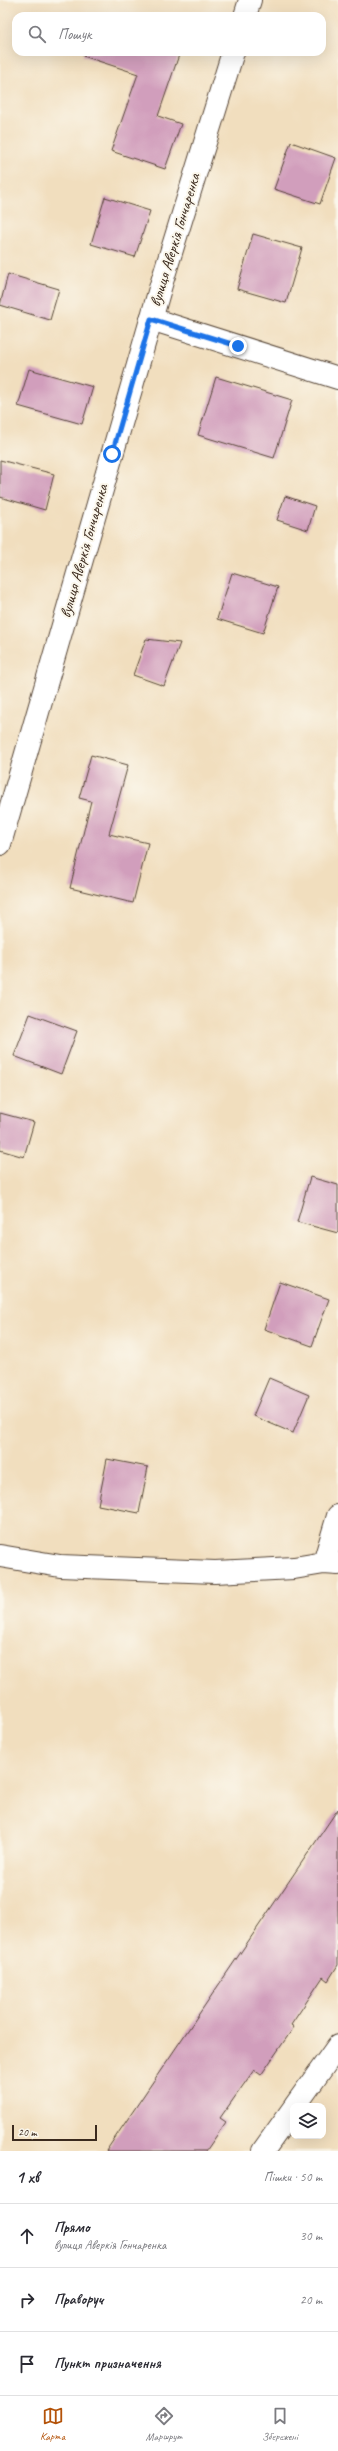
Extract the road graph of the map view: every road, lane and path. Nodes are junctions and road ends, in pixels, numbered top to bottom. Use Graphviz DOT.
graph roads {
  1 [pos="250,0"];
  2 [pos="246,12"];
  3 [pos="232,56"];
  4 [pos="151,319"];
  5 [pos="338,378"];
  6 [pos="0,844"];
  7 [pos="338,1516"];
  8 [pos="0,1556"];
  9 [pos="331,1563"];
  10 [pos="338,2046"];
  11 [pos="297,2103"];
  12 [pos="290,2113"];
  13 [pos="263,2151"];
  1 -- 2 [label="street"];
  3 -- 4 [label="street, вулиця Аверкія Гончаренка"];
  4 -- 5 [label="street"];
  4 -- 6 [label="street, вулиця Аверкія Гончаренка"];
  7 -- 9 [label="street"];
  8 -- 9 [label="street"];
  10 -- 11 [label="street"];
  12 -- 13 [label="street"];
}
